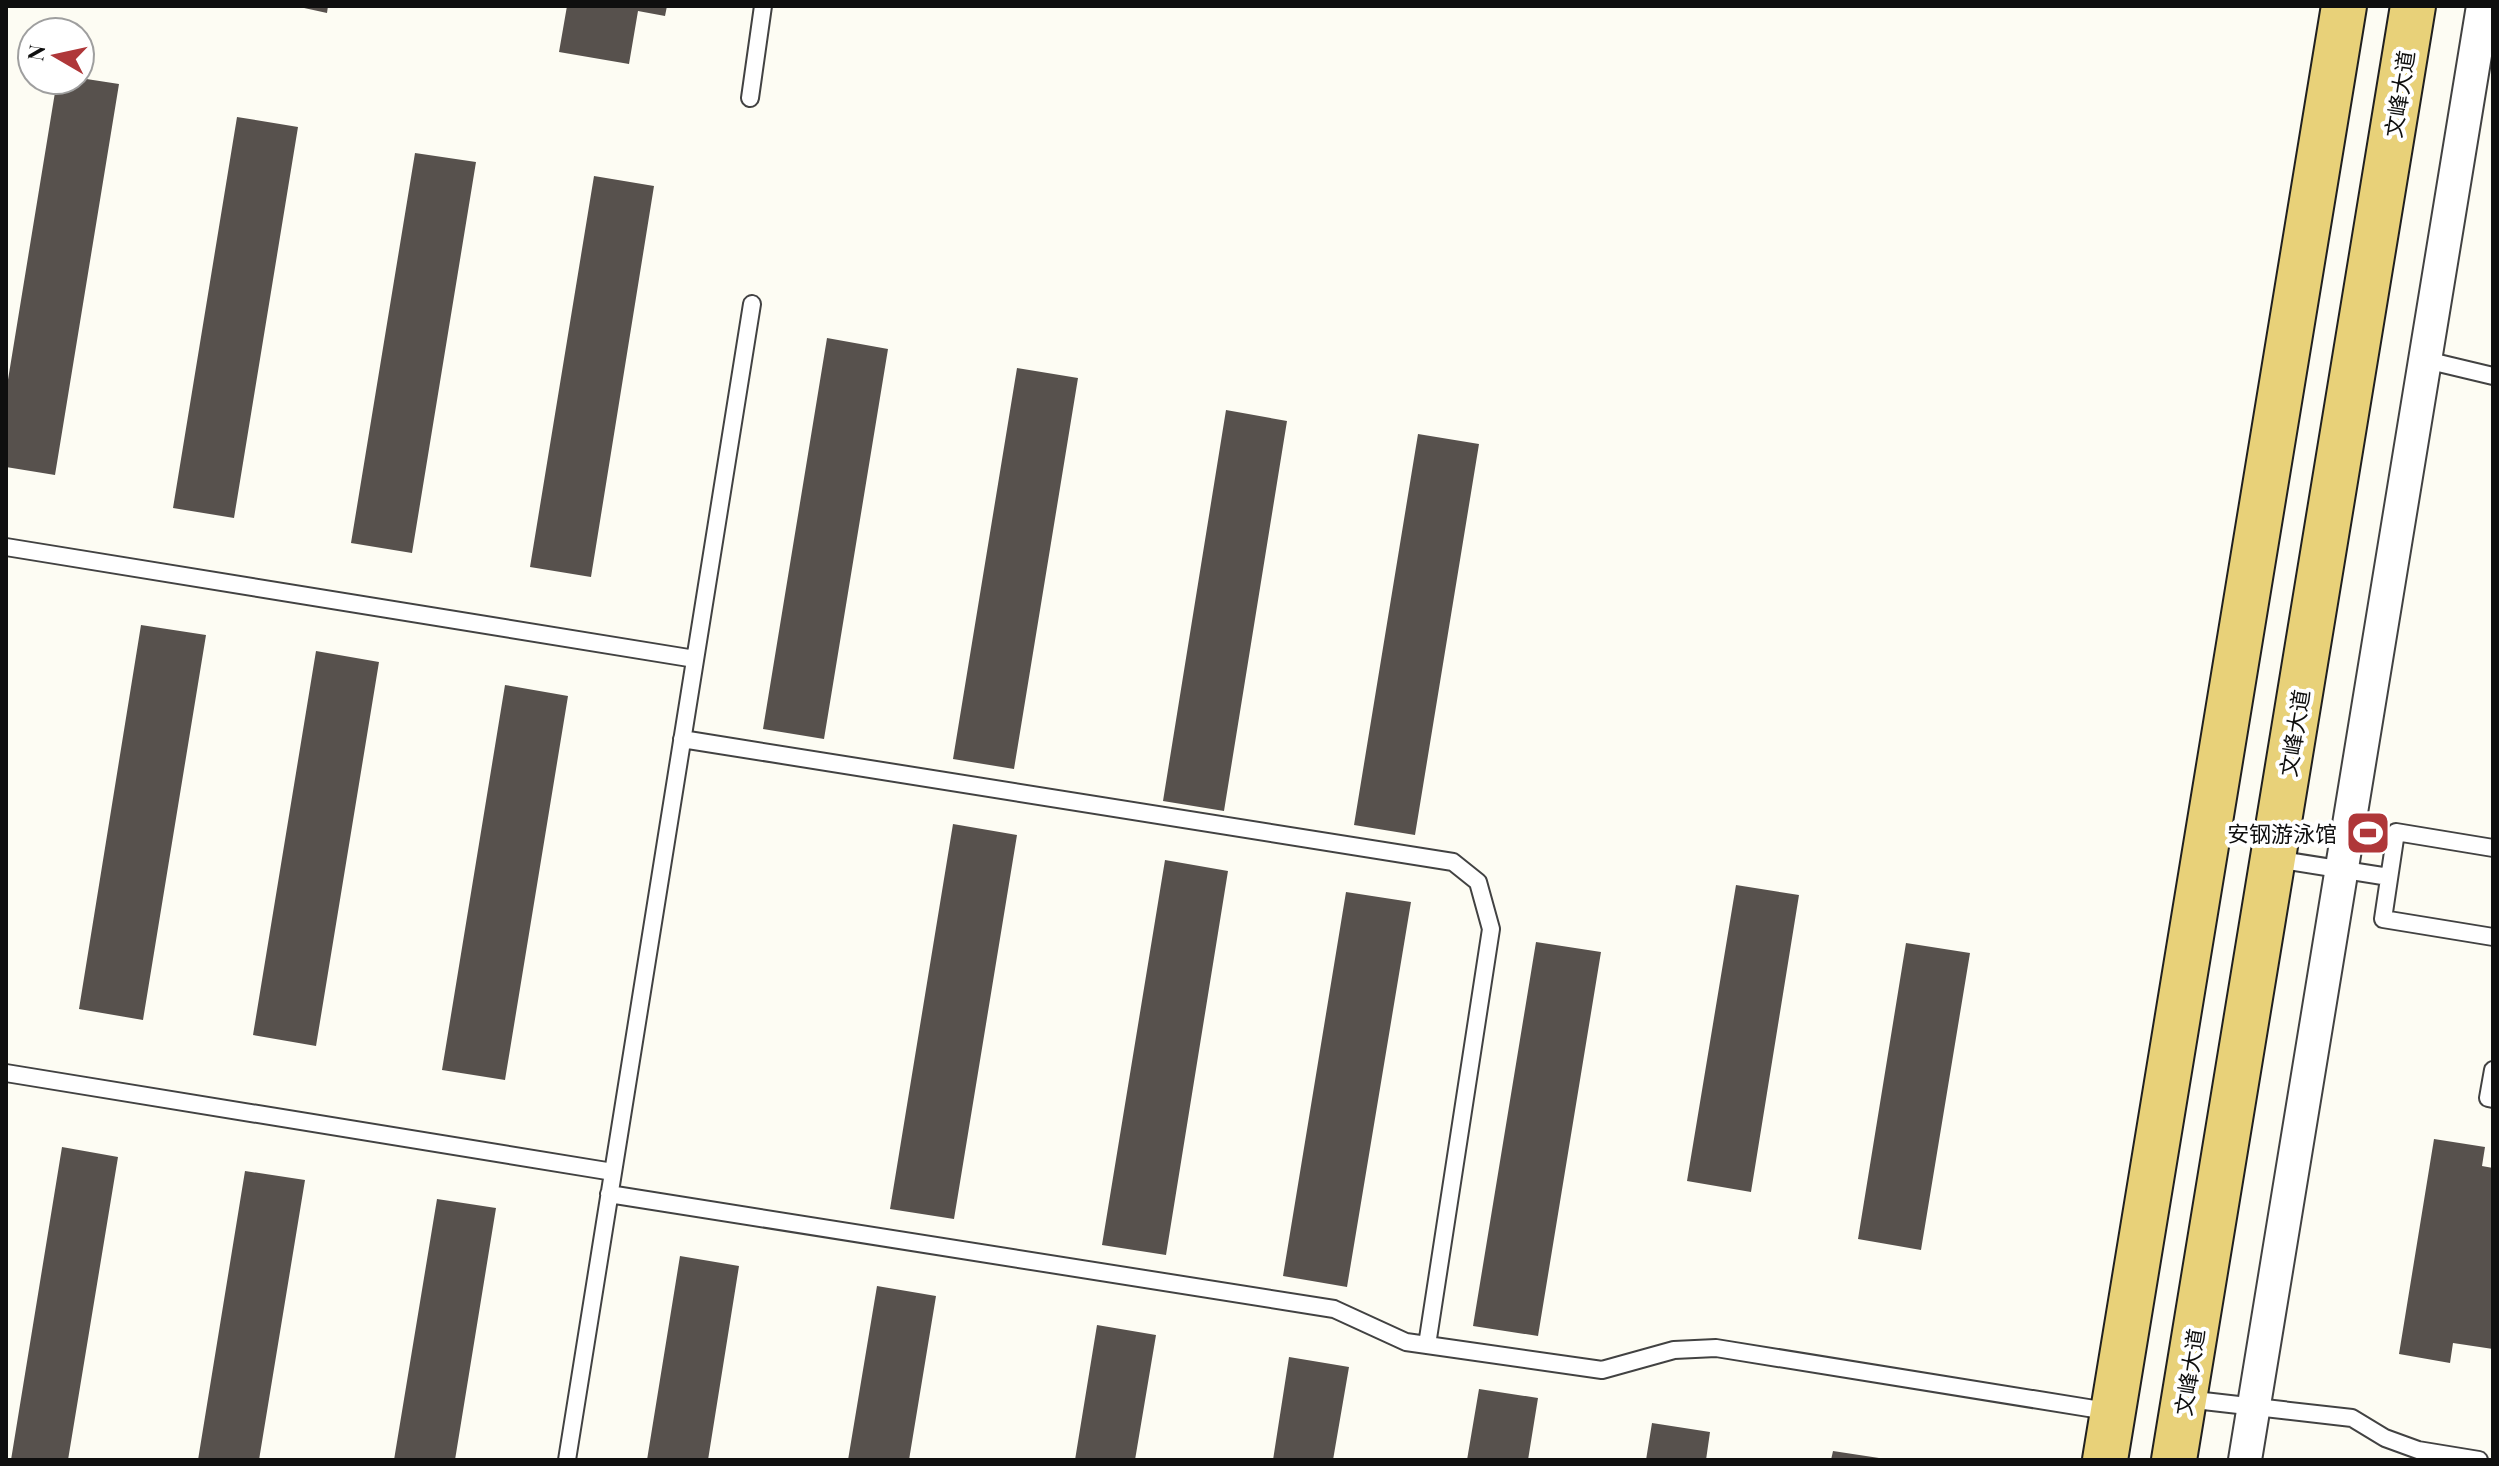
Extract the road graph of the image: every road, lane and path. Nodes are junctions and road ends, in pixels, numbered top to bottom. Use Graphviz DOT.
graph roads {
  1 [pos="763,6"];
  2 [pos="2344,6"];
  3 [pos="2413,6"];
  4 [pos="2483,6"];
  5 [pos="750,98"];
  6 [pos="752,304"];
  7 [pos="2426,360"];
  8 [pos="2493,376"];
  9 [pos="6,547"];
  10 [pos="695,659"];
  11 [pos="682,739"];
  12 [pos="2493,848"];
  13 [pos="2273,858"];
  14 [pos="2340,869"];
  15 [pos="2389,877"];
  16 [pos="2493,937"];
  17 [pos="2493,1070"];
  18 [pos="6,1073"];
  19 [pos="2493,1099"];
  20 [pos="613,1172"];
  21 [pos="609,1194"];
  22 [pos="1427,1345"];
  23 [pos="2184,1399"];
  24 [pos="2253,1407"];
  25 [pos="2113,1412"];
  26 [pos="567,1460"];
  27 [pos="2105,1460"];
  28 [pos="2174,1460"];
  29 [pos="2245,1460"];
  30 [pos="2479,1460"];
  1 -- 5 [label="lane"];
  2 -- 25 [label="main road"];
  3 -- 13 [label="main road, 文峰大道"];
  4 -- 7 [label="street"];
  6 -- 10 [label="lane"];
  7 -- 8 [label="lane"];
  7 -- 14 [label="street"];
  9 -- 10 [label="lane"];
  10 -- 11 [label="lane"];
  11 -- 20 [label="lane"];
  11 -- 22 [label="lane"];
  12 -- 15 [label="lane"];
  13 -- 14 [label="lane"];
  13 -- 23 [label="main road, 文峰大道"];
  14 -- 15 [label="lane"];
  14 -- 24 [label="street"];
  15 -- 16 [label="lane"];
  17 -- 19 [label="lane"];
  18 -- 20 [label="lane"];
  20 -- 21 [label="lane"];
  21 -- 22 [label="lane"];
  21 -- 26 [label="lane"];
  22 -- 25 [label="lane"];
  23 -- 24 [label="lane"];
  23 -- 28 [label="main road, 文峰大道"];
  24 -- 29 [label="street"];
  24 -- 30 [label="lane"];
  25 -- 27 [label="main road"];
}
